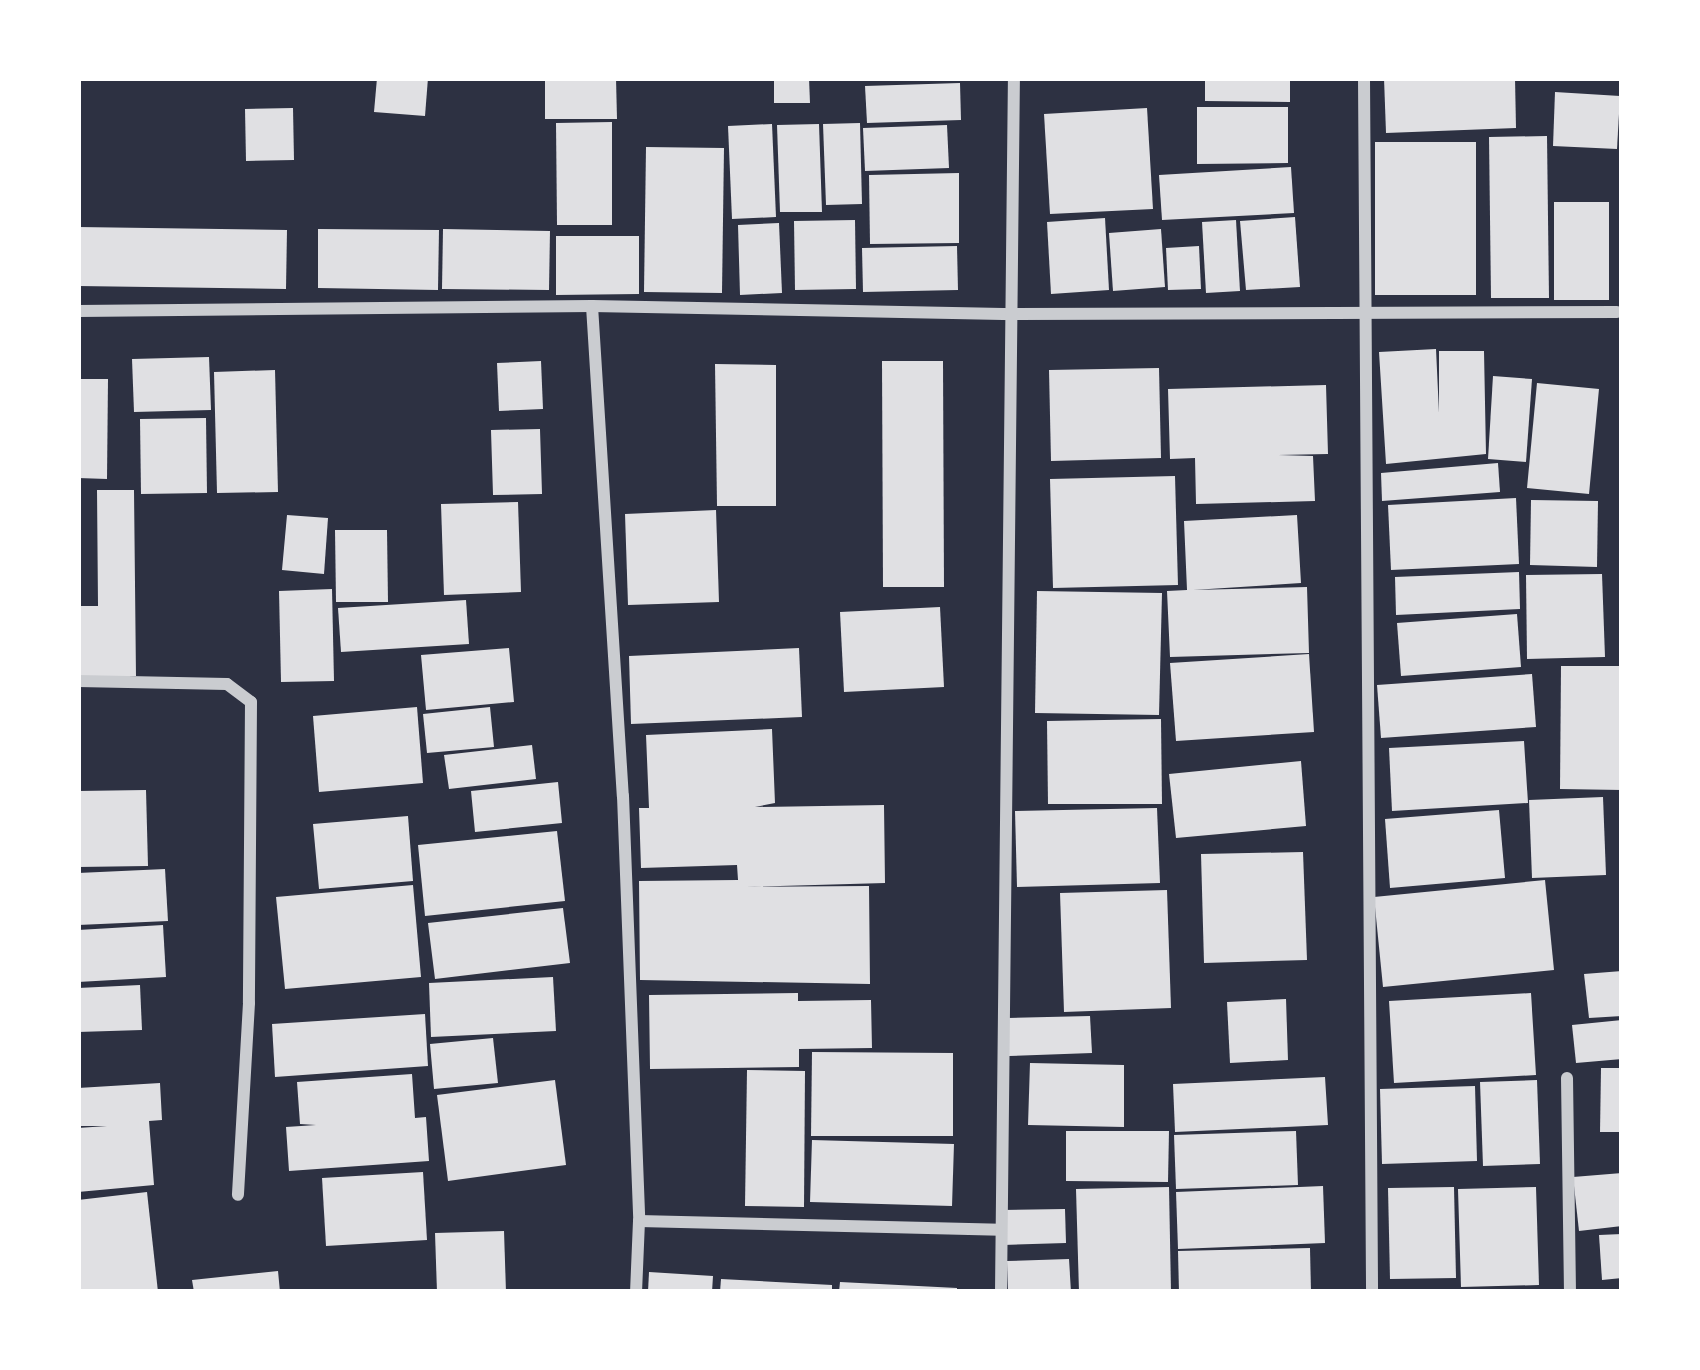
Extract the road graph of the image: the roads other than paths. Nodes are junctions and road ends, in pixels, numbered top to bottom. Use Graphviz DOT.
graph roads {
  1 [pos="1014,78"];
  2 [pos="1364,78"];
  3 [pos="592,306"];
  4 [pos="78,311"];
  5 [pos="1369,311"];
  6 [pos="1617,312"];
  7 [pos="1016,314"];
  8 [pos="78,681"];
  9 [pos="1567,1078"];
  10 [pos="238,1195"];
  11 [pos="640,1221"];
  12 [pos="1000,1230"];
  13 [pos="636,1292"];
  14 [pos="1001,1292"];
  15 [pos="1372,1292"];
  16 [pos="1570,1292"];
  1 -- 7 [label="street"];
  2 -- 5 [label="street"];
  3 -- 4 [label="street"];
  3 -- 7 [label="street"];
  3 -- 11 [label="street"];
  5 -- 6 [label="street"];
  5 -- 7 [label="street"];
  5 -- 15 [label="street"];
  7 -- 12 [label="street"];
  8 -- 10 [label="street"];
  9 -- 16 [label="street"];
  11 -- 12 [label="street"];
  11 -- 13 [label="street"];
  12 -- 14 [label="street"];
}
